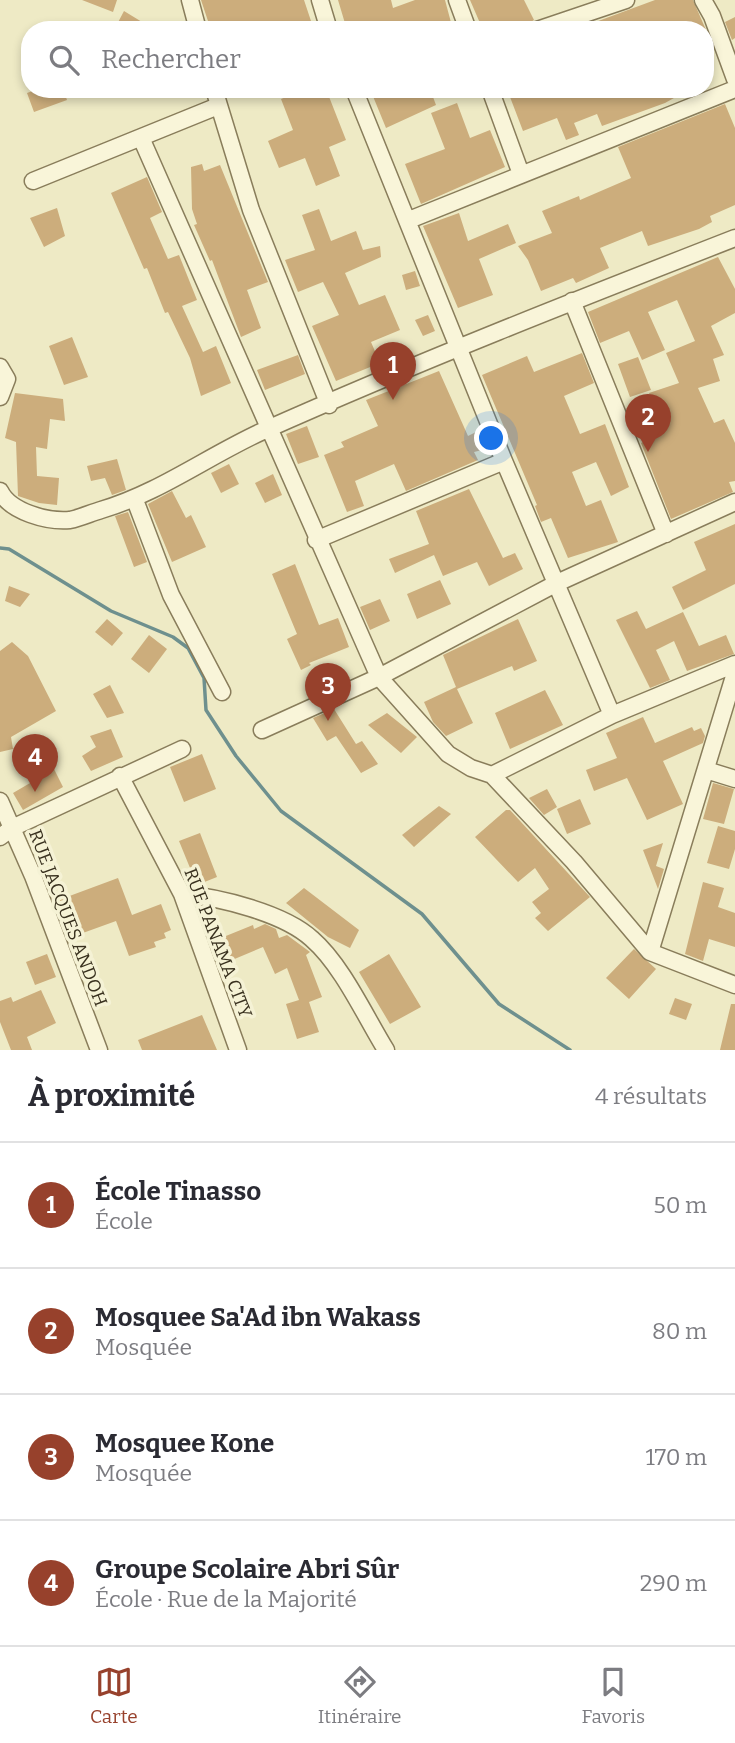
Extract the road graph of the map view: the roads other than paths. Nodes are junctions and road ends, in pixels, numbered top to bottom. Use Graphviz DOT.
graph roads {
  1 [pos="190,0"];
  2 [pos="320,0"];
  3 [pos="457,0"];
  4 [pos="626,0"];
  5 [pos="703,0"];
  6 [pos="196,21"];
  7 [pos="326,21"];
  8 [pos="465,21"];
  9 [pos="564,21"];
  10 [pos="714,21"];
  11 [pos="714,21"];
  12 [pos="735,79"];
  13 [pos="735,89"];
  14 [pos="714,97"];
  15 [pos="216,98"];
  16 [pos="358,98"];
  17 [pos="493,98"];
  18 [pos="712,98"];
  19 [pos="218,106"];
  20 [pos="142,140"];
  21 [pos="521,174"];
  22 [pos="33,181"];
  23 [pos="410,220"];
  24 [pos="735,238"];
  25 [pos="572,301"];
  26 [pos="458,346"];
  27 [pos="0,367"];
  28 [pos="0,397"];
  29 [pos="329,405"];
  30 [pos="268,429"];
  31 [pos="504,461"];
  32 [pos="0,491"];
  33 [pos="135,500"];
  34 [pos="735,502"];
  35 [pos="666,534"];
  36 [pos="316,540"];
  37 [pos="557,583"];
  38 [pos="735,663"];
  39 [pos="735,675"];
  40 [pos="379,677"];
  41 [pos="222,692"];
  42 [pos="612,715"];
  43 [pos="261,730"];
  44 [pos="182,749"];
  45 [pos="706,770"];
  46 [pos="492,775"];
  47 [pos="120,776"];
  48 [pos="735,779"];
  49 [pos="0,801"];
  50 [pos="6,832"];
  51 [pos="182,894"];
  52 [pos="650,952"];
  53 [pos="735,985"];
  54 [pos="99,1050"];
  55 [pos="238,1050"];
  56 [pos="386,1050"];
  1 -- 6 [label="street"];
  2 -- 7 [label="street"];
  3 -- 8 [label="street"];
  4 -- 9 [label="street"];
  5 -- 10 [label="street"];
  11 -- 12 [label="street"];
  13 -- 14 [label="street"];
  15 -- 19 [label="street"];
  16 -- 23 [label="street"];
  17 -- 21 [label="street"];
  18 -- 21 [label="street"];
  19 -- 20 [label="street"];
  19 -- 29 [label="street"];
  20 -- 22 [label="street"];
  20 -- 30 [label="street"];
  21 -- 23 [label="street"];
  23 -- 26 [label="street"];
  24 -- 25 [label="street"];
  25 -- 26 [label="street"];
  25 -- 35 [label="street"];
  26 -- 29 [label="street"];
  26 -- 31 [label="street"];
  27 -- 28 [label="street"];
  29 -- 30 [label="street"];
  30 -- 33 [label="street"];
  30 -- 36 [label="street"];
  31 -- 36 [label="street"];
  31 -- 37 [label="street"];
  32 -- 33 [label="street"];
  33 -- 41 [label="street"];
  34 -- 35 [label="street"];
  35 -- 37 [label="street"];
  36 -- 40 [label="street"];
  37 -- 40 [label="street"];
  37 -- 42 [label="street"];
  38 -- 42 [label="street"];
  39 -- 45 [label="street"];
  40 -- 43 [label="street"];
  40 -- 46 [label="street"];
  42 -- 46 [label="street"];
  44 -- 47 [label="street"];
  45 -- 48 [label="street"];
  45 -- 52 [label="street"];
  46 -- 52 [label="street"];
  47 -- 50 [label="street"];
  47 -- 51 [label="street, RUE PANAMA CITY"];
  49 -- 50 [label="street, RUE JACQUES ANDOH"];
  50 -- 54 [label="street, RUE JACQUES ANDOH"];
  51 -- 55 [label="street, RUE PANAMA CITY"];
  51 -- 56 [label="street"];
  52 -- 53 [label="street"];
}
